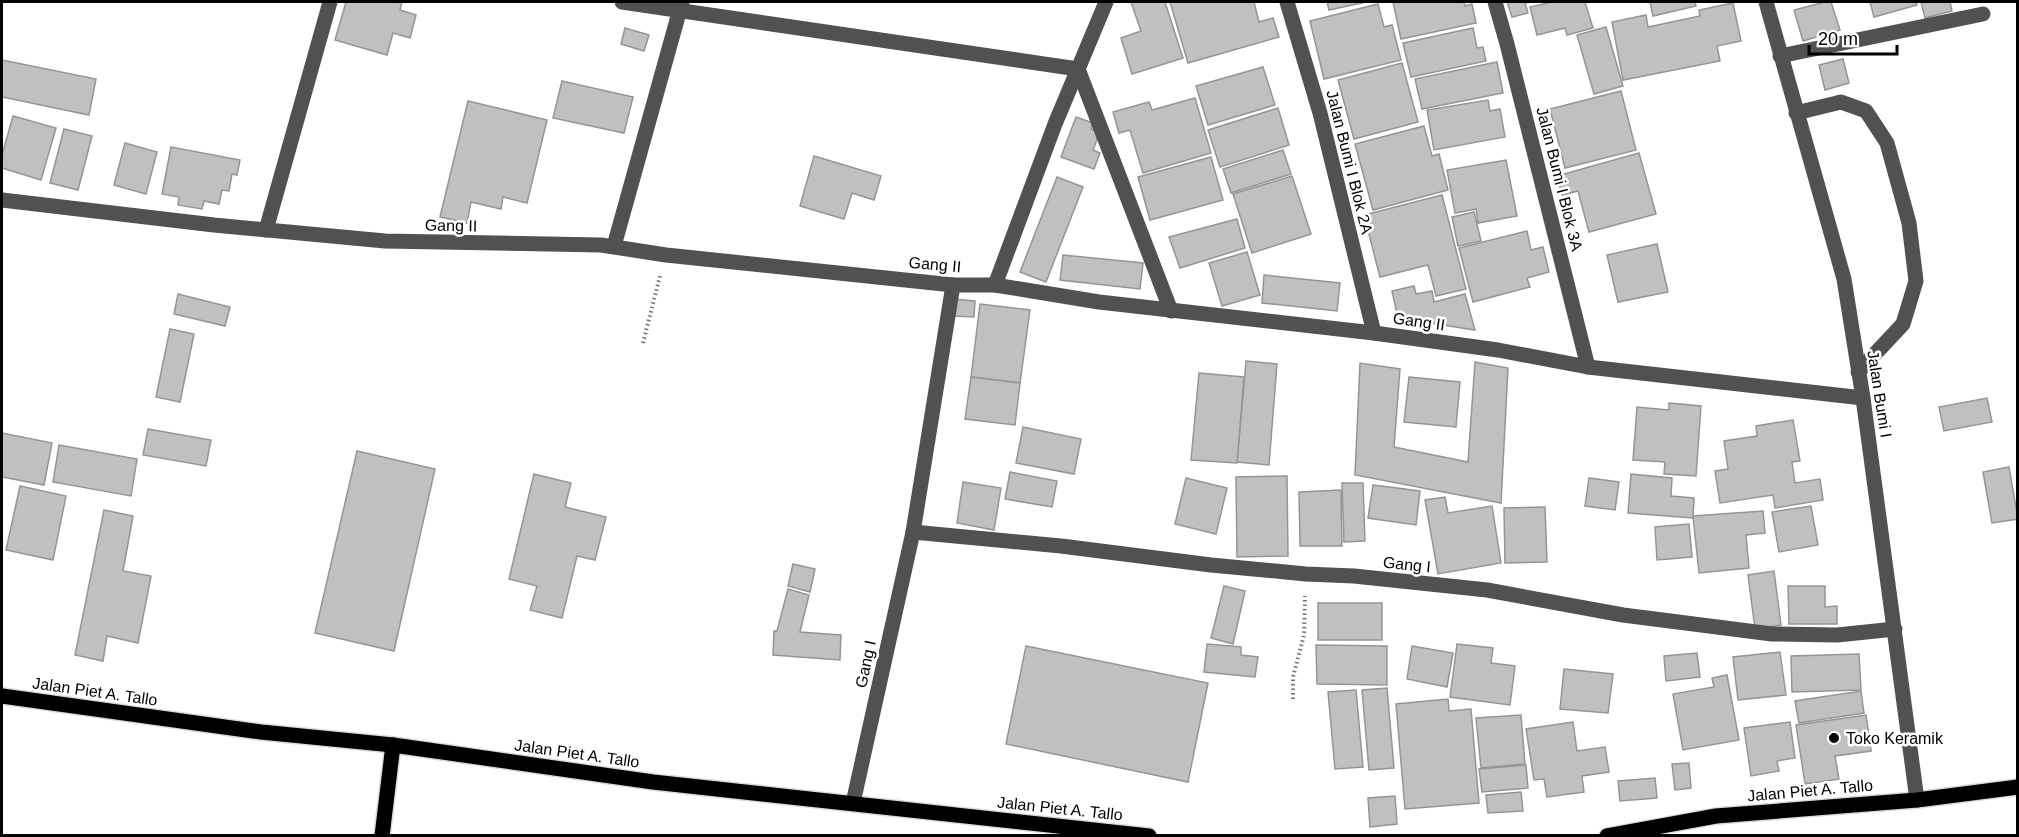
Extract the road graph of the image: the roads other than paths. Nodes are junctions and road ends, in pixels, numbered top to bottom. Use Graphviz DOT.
graph roads {
  1 [pos="330,2"];
  2 [pos="622,2"];
  3 [pos="1106,2"];
  4 [pos="1287,2"];
  5 [pos="1495,2"];
  6 [pos="1766,2"];
  7 [pos="681,6"];
  8 [pos="1983,14"];
  9 [pos="1780,56"];
  10 [pos="1078,69"];
  11 [pos="1796,113"];
  12 [pos="2,200"];
  13 [pos="266,230"];
  14 [pos="614,246"];
  15 [pos="953,285"];
  16 [pos="994,285"];
  17 [pos="1172,311"];
  18 [pos="1374,333"];
  19 [pos="1588,367"];
  20 [pos="1858,372"];
  21 [pos="1863,398"];
  22 [pos="913,532"];
  23 [pos="1895,629"];
  24 [pos="2,696"];
  25 [pos="393,745"];
  26 [pos="2018,787"];
  27 [pos="1917,800"];
  28 [pos="853,803"];
  29 [pos="382,836"];
  30 [pos="1149,836"];
  31 [pos="1607,836"];
  1 -- 13 [label="street"];
  2 -- 7 [label="street"];
  3 -- 10 [label="street"];
  4 -- 18 [label="street, Jalan Bumi I Blok 2A"];
  5 -- 19 [label="street, Jalan Bumi I Blok 3A"];
  6 -- 9 [label="street, Jalan Bumi I"];
  7 -- 10 [label="street"];
  7 -- 14 [label="street"];
  8 -- 9 [label="street"];
  9 -- 11 [label="street, Jalan Bumi I"];
  10 -- 16 [label="street"];
  10 -- 17 [label="street"];
  11 -- 20 [label="street, Jalan Bumi I"];
  11 -- 20 [label="street"];
  12 -- 13 [label="street, Gang II"];
  13 -- 14 [label="street, Gang II"];
  14 -- 15 [label="street, Gang II"];
  15 -- 16 [label="street, Gang II"];
  15 -- 22 [label="street, Gang I"];
  16 -- 17 [label="street, Gang II"];
  17 -- 18 [label="street, Gang II"];
  18 -- 19 [label="street, Gang II"];
  19 -- 21 [label="street, Gang II"];
  20 -- 21 [label="street, Jalan Bumi I"];
  21 -- 23 [label="street, Jalan Bumi I"];
  22 -- 23 [label="street, Gang I"];
  22 -- 28 [label="street, Gang I"];
  23 -- 27 [label="street, Jalan Bumi I"];
  24 -- 25 [label="main road, Jalan Piet A. Tallo"];
  25 -- 28 [label="main road, Jalan Piet A. Tallo"];
  25 -- 29 [label="main road"];
  26 -- 27 [label="main road, Jalan Piet A. Tallo"];
  27 -- 31 [label="main road, Jalan Piet A. Tallo"];
  28 -- 30 [label="main road, Jalan Piet A. Tallo"];
}
